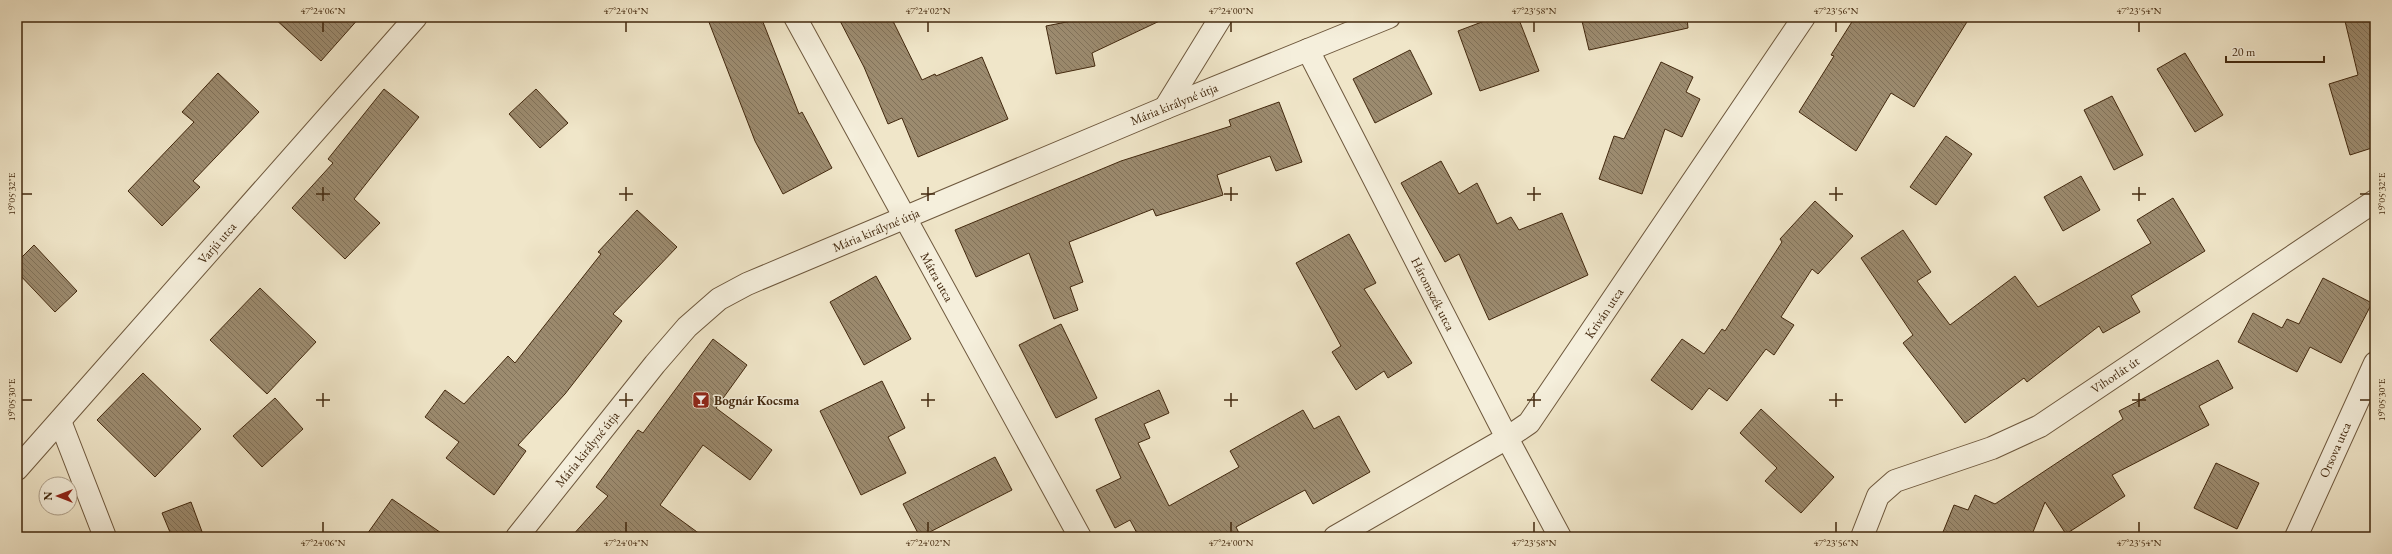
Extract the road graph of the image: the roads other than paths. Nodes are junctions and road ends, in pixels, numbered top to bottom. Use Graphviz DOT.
graph roads {
  1 [pos="416,17"];
  2 [pos="795,17"];
  3 [pos="1222,17"];
  4 [pos="1389,17"];
  5 [pos="1804,17"];
  6 [pos="1308,50"];
  7 [pos="1164,108"];
  8 [pos="2375,201"];
  9 [pos="905,218"];
  10 [pos="2375,363"];
  11 [pos="60,421"];
  12 [pos="1507,438"];
  13 [pos="17,469"];
  14 [pos="104,537"];
  15 [pos="517,537"];
  16 [pos="1080,537"];
  17 [pos="1335,537"];
  18 [pos="1560,537"];
  19 [pos="1862,537"];
  20 [pos="2296,537"];
  1 -- 11 [label="street, Varjú utca"];
  2 -- 9 [label="street, Mátra utca"];
  3 -- 7 [label="street"];
  4 -- 6 [label="street, Mária királyné útja"];
  5 -- 12 [label="street, Kriván utca"];
  6 -- 7 [label="street, Mária királyné útja"];
  6 -- 12 [label="street, Háromszék utca"];
  7 -- 9 [label="street, Mária királyné útja"];
  8 -- 19 [label="street, Vihorlát út"];
  9 -- 15 [label="street, Mária királyné útja"];
  9 -- 16 [label="street, Mátra utca"];
  10 -- 20 [label="street, Orsova utca"];
  11 -- 13 [label="street, Varjú utca"];
  11 -- 14 [label="street"];
  12 -- 17 [label="street, Kriván utca"];
  12 -- 18 [label="street, Háromszék utca"];
}
